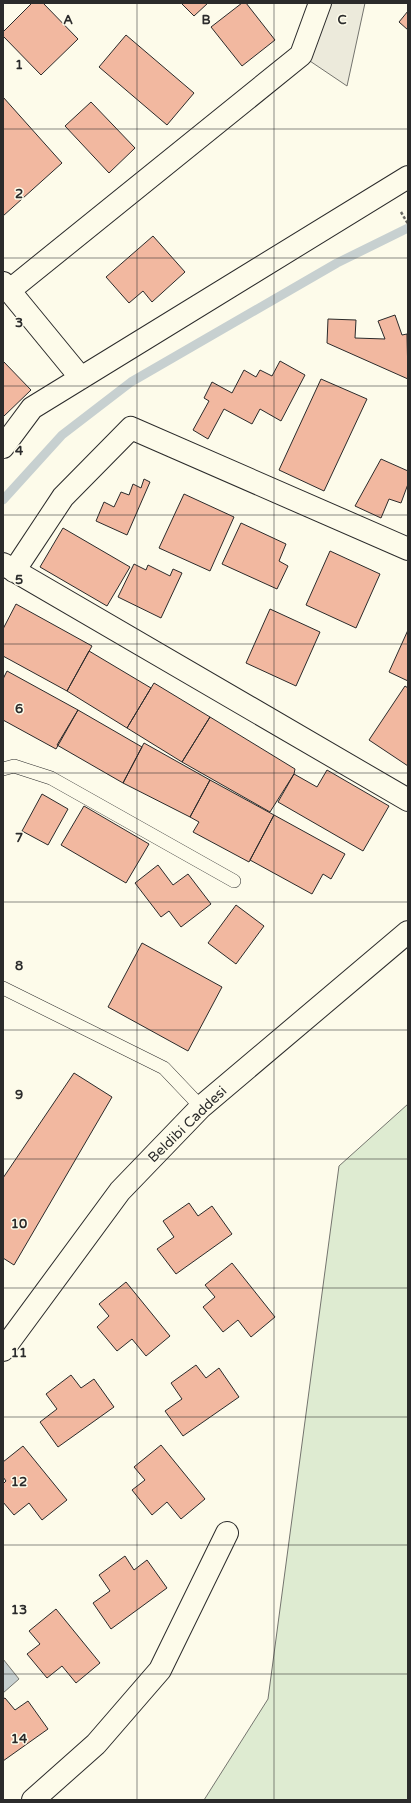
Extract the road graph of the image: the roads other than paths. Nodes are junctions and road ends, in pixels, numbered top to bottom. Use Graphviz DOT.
graph roads {
  1 [pos="320,3"];
  2 [pos="408,177"];
  3 [pos="7,286"];
  4 [pos="81,378"];
  5 [pos="3,447"];
  6 [pos="408,549"];
  7 [pos="9,568"];
  8 [pos="3,769"];
  9 [pos="408,800"];
  10 [pos="234,881"];
  11 [pos="408,932"];
  12 [pos="3,988"];
  13 [pos="201,1107"];
  14 [pos="3,1350"];
  15 [pos="227,1533"];
  16 [pos="33,1800"];
  1 -- 3 [label="street"];
  2 -- 4 [label="street"];
  3 -- 4 [label="street"];
  4 -- 5 [label="street"];
  6 -- 7 [label="street"];
  7 -- 9 [label="street"];
  8 -- 10 [label="lane"];
  11 -- 13 [label="street, Beldibi Caddesi"];
  12 -- 13 [label="lane"];
  13 -- 14 [label="street, Beldibi Caddesi"];
  15 -- 16 [label="street"];
}
